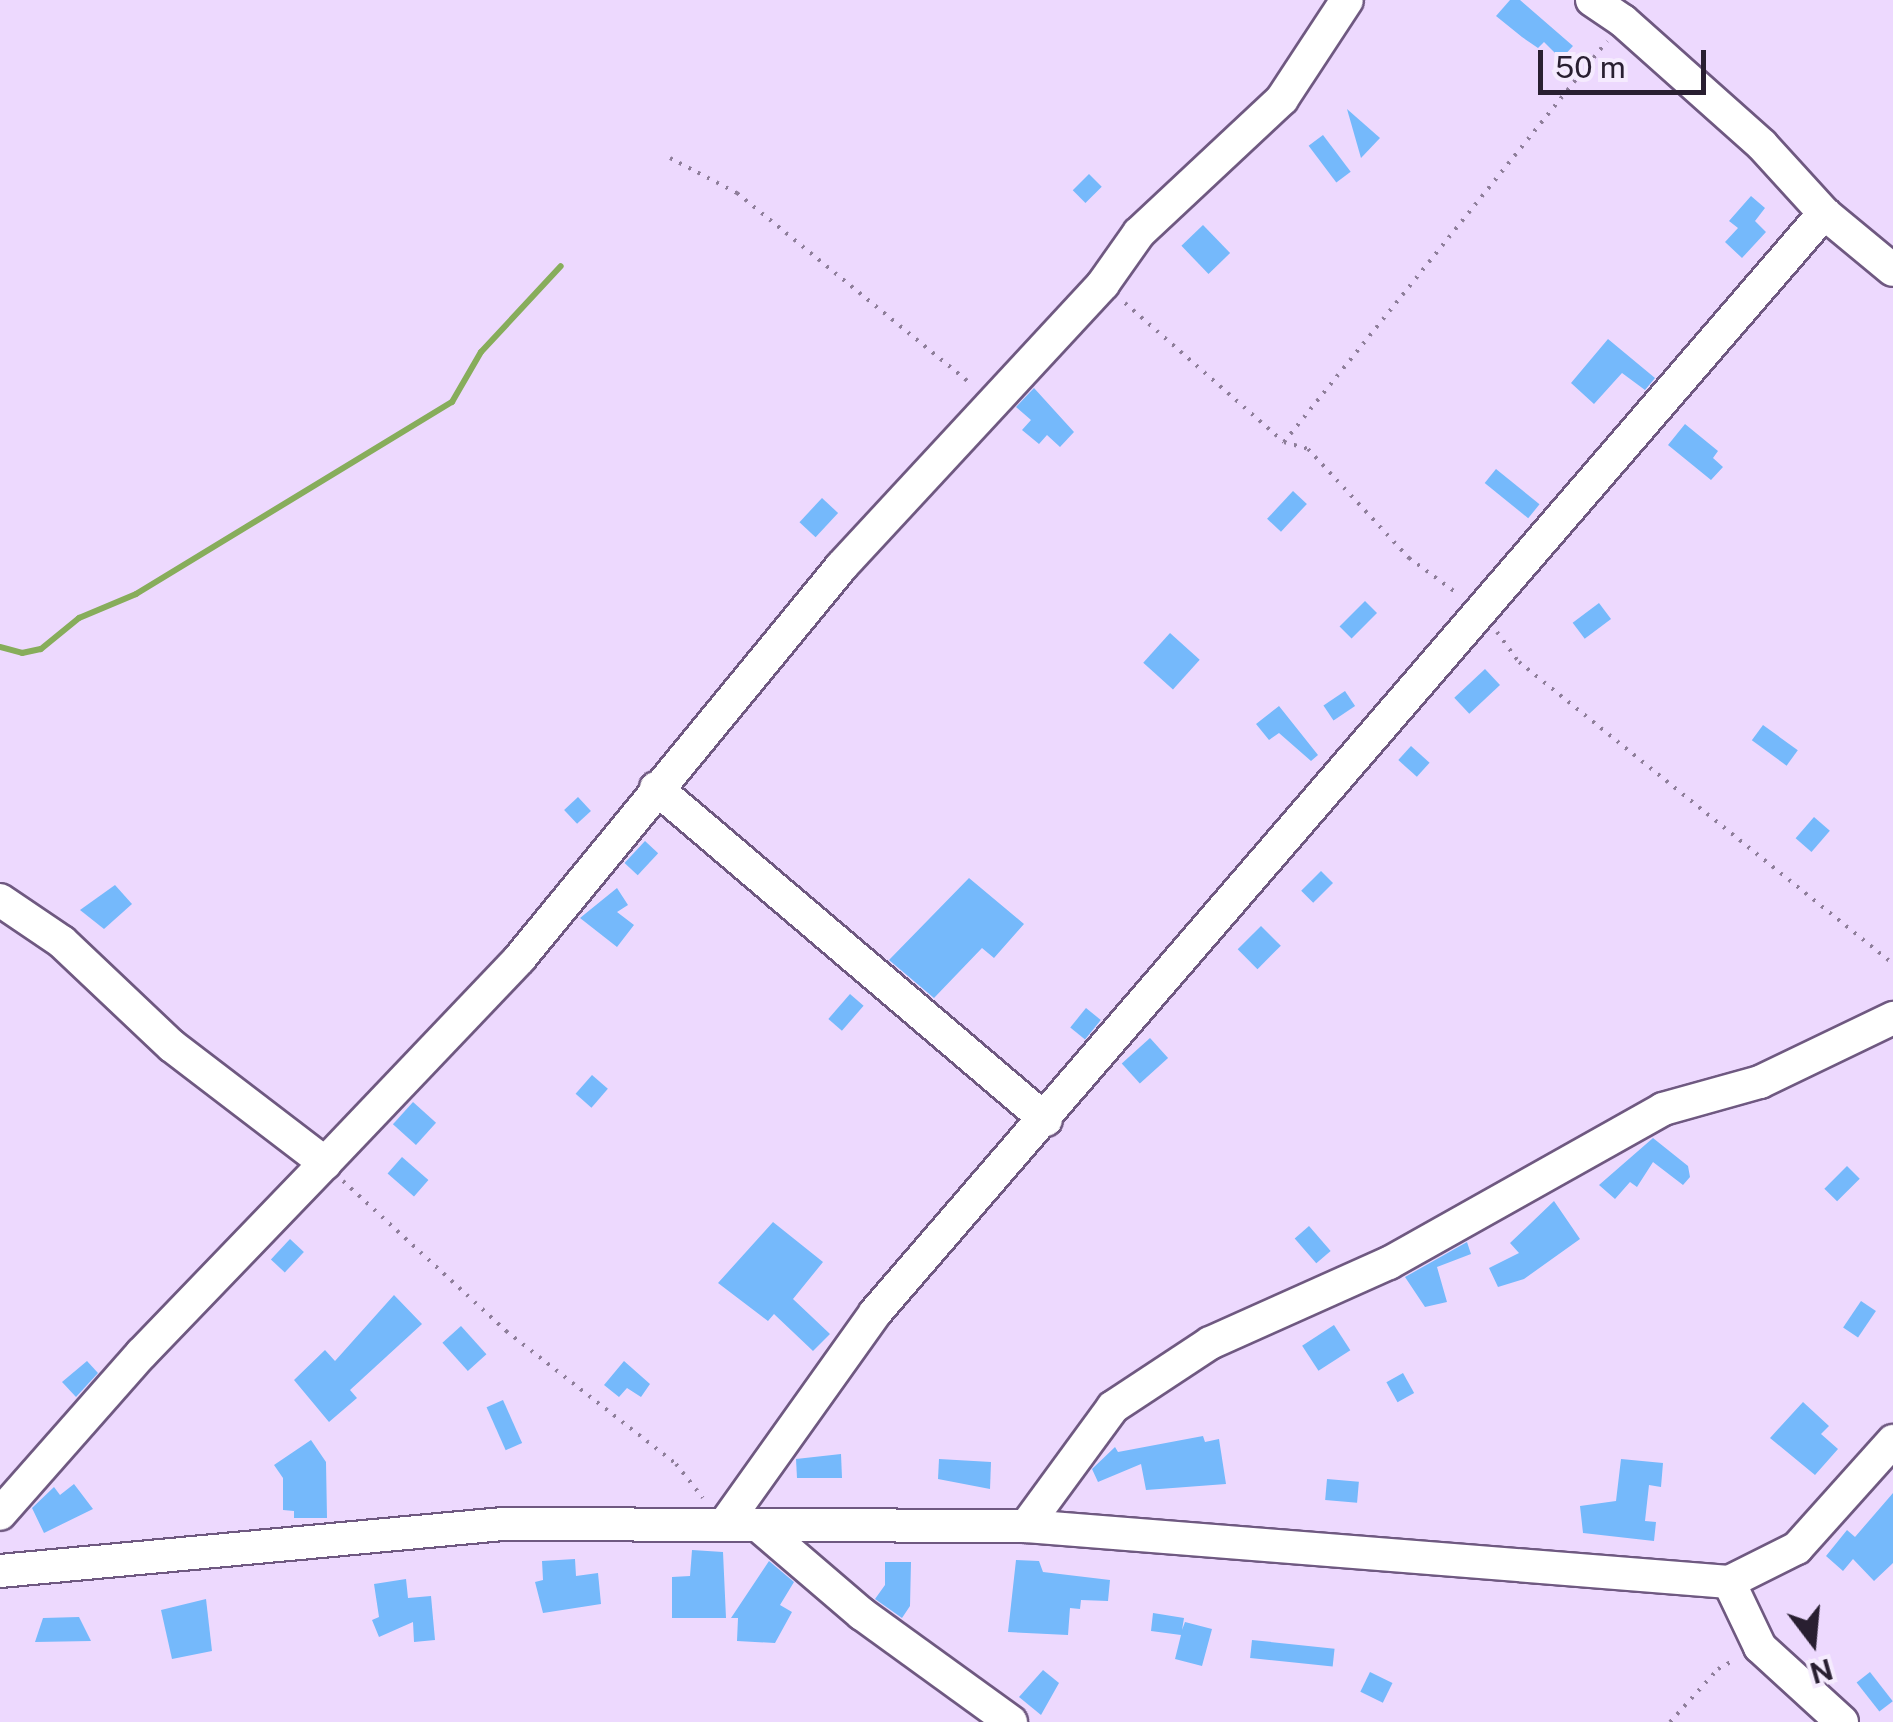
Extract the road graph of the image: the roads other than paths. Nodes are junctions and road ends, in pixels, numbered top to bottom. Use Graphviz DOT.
graph roads {
  1 [pos="1347,0"];
  2 [pos="1592,0"];
  3 [pos="1631,10"];
  4 [pos="1824,213"];
  5 [pos="1893,270"];
  6 [pos="656,788"];
  7 [pos="0,900"];
  8 [pos="1893,1018"];
  9 [pos="1046,1120"];
  10 [pos="326,1164"];
  11 [pos="1893,1440"];
  12 [pos="0,1514"];
  13 [pos="724,1525"];
  14 [pos="758,1525"];
  15 [pos="1026,1526"];
  16 [pos="0,1571"];
  17 [pos="1729,1582"];
  18 [pos="1010,1722"];
  19 [pos="1842,1722"];
  1 -- 6 [label="street"];
  2 -- 3 [label="street"];
  3 -- 4 [label="street"];
  4 -- 5 [label="street"];
  4 -- 9 [label="street"];
  6 -- 9 [label="street"];
  6 -- 10 [label="street"];
  7 -- 10 [label="street"];
  8 -- 15 [label="street"];
  9 -- 13 [label="street"];
  10 -- 12 [label="street"];
  11 -- 17 [label="street"];
  13 -- 14 [label="street"];
  13 -- 16 [label="street"];
  14 -- 15 [label="street"];
  14 -- 18 [label="street"];
  15 -- 17 [label="street"];
  17 -- 19 [label="street"];
}
